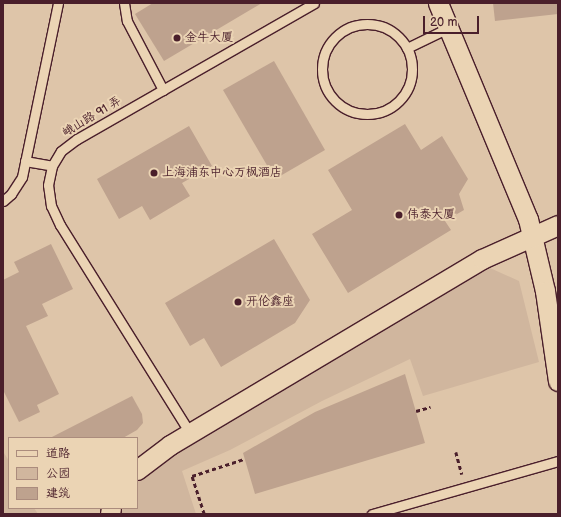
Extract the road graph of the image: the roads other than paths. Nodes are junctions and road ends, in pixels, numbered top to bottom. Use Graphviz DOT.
graph roads {
  1 [pos="58,3"];
  2 [pos="124,3"];
  3 [pos="314,3"];
  4 [pos="438,3"];
  5 [pos="448,28"];
  6 [pos="407,48"];
  7 [pos="163,90"];
  8 [pos="25,161"];
  9 [pos="52,166"];
  10 [pos="3,201"];
  11 [pos="558,225"];
  12 [pos="532,235"];
  13 [pos="558,381"];
  14 [pos="190,433"];
  15 [pos="558,461"];
  16 [pos="138,469"];
  17 [pos="372,514"];
  1 -- 8 [label="lane"];
  2 -- 7 [label="lane"];
  3 -- 7 [label="lane, 峨山路 91 弄"];
  4 -- 5 [label="street"];
  5 -- 6 [label="lane"];
  5 -- 12 [label="street"];
  6 -- 6 [label="lane"];
  7 -- 9 [label="lane, 峨山路 91 弄"];
  8 -- 9 [label="lane"];
  8 -- 10 [label="lane"];
  9 -- 14 [label="lane, 峨山路 91 弄"];
  11 -- 12 [label="street"];
  12 -- 13 [label="street"];
  12 -- 14 [label="street"];
  14 -- 16 [label="street"];
  15 -- 17 [label="lane"];
}
